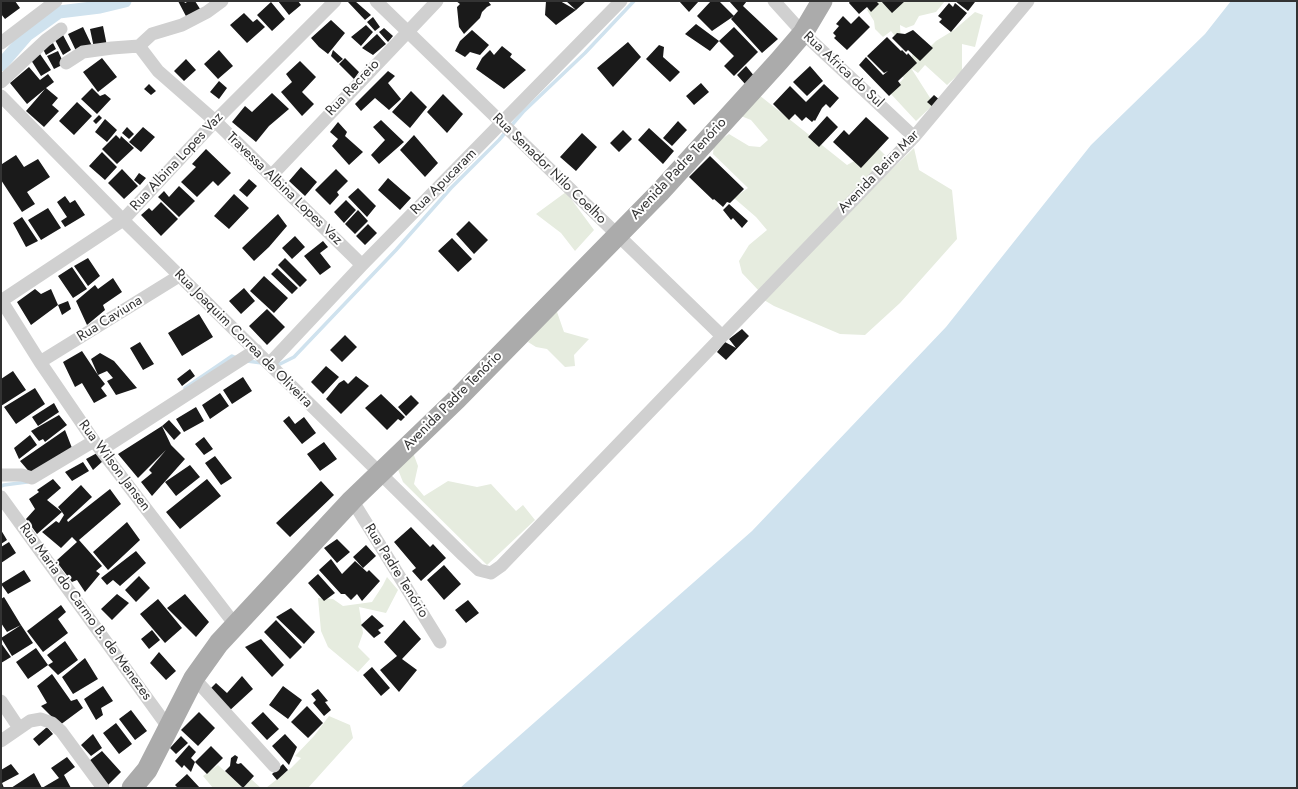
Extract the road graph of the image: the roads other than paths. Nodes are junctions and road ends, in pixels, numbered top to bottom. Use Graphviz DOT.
graph roads {
  1 [pos="56,1"];
  2 [pos="222,1"];
  3 [pos="336,1"];
  4 [pos="376,1"];
  5 [pos="437,1"];
  6 [pos="621,1"];
  7 [pos="774,1"];
  8 [pos="822,1"];
  9 [pos="1028,1"];
  10 [pos="61,29"];
  11 [pos="407,31"];
  12 [pos="803,33"];
  13 [pos="1,43"];
  14 [pos="139,46"];
  15 [pos="66,63"];
  16 [pos="1,82"];
  17 [pos="1,96"];
  18 [pos="215,121"];
  19 [pos="502,123"];
  20 [pos="914,137"];
  21 [pos="271,176"];
  22 [pos="123,220"];
  23 [pos="617,235"];
  24 [pos="362,265"];
  25 [pos="179,276"];
  26 [pos="1,301"];
  27 [pos="722,336"];
  28 [pos="256,350"];
  29 [pos="40,362"];
  30 [pos="269,364"];
  31 [pos="98,445"];
  32 [pos="380,472"];
  33 [pos="1,475"];
  34 [pos="1,497"];
  35 [pos="352,500"];
  36 [pos="491,573"];
  37 [pos="236,626"];
  38 [pos="440,642"];
  39 [pos="194,678"];
  40 [pos="1,701"];
  41 [pos="168,726"];
  42 [pos="19,728"];
  43 [pos="1,741"];
  44 [pos="274,766"];
  45 [pos="103,788"];
  46 [pos="132,788"];
  1 -- 13 [label="street"];
  2 -- 14 [label="street"];
  3 -- 18 [label="street, Rua Albina Lopes Vaz"];
  4 -- 11 [label="street, Rua Senador Nilo Coelho"];
  5 -- 11 [label="street, Rua Recreio"];
  6 -- 19 [label="street, Rua Apucaram"];
  7 -- 12 [label="street, Rua Africa do Sul"];
  8 -- 12 [label="main road, Avenida Padre Tenório"];
  9 -- 20 [label="street, Avenida Beira Mar"];
  10 -- 16 [label="street"];
  11 -- 19 [label="street, Rua Senador Nilo Coelho"];
  11 -- 21 [label="street, Rua Recreio"];
  12 -- 20 [label="street, Rua Africa do Sul"];
  12 -- 23 [label="main road, Avenida Padre Tenório"];
  14 -- 15 [label="street"];
  14 -- 18 [label="street, Travessa Albina Lopes Vaz"];
  17 -- 22 [label="street, Rua Joaquim Correa de Oliveira"];
  18 -- 21 [label="street, Travessa Albina Lopes Vaz"];
  18 -- 22 [label="street, Rua Albina Lopes Vaz"];
  19 -- 23 [label="street, Rua Senador Nilo Coelho"];
  19 -- 24 [label="street, Rua Apucaram"];
  20 -- 27 [label="street, Avenida Beira Mar"];
  21 -- 24 [label="street, Travessa Albina Lopes Vaz"];
  22 -- 25 [label="street, Rua Joaquim Correa de Oliveira"];
  22 -- 26 [label="street, Rua Albina Lopes Vaz"];
  23 -- 27 [label="street, Rua Senador Nilo Coelho"];
  23 -- 32 [label="main road, Avenida Padre Tenório"];
  24 -- 30 [label="street, Rua Apucaram"];
  25 -- 28 [label="street, Rua Joaquim Correa de Oliveira"];
  25 -- 29 [label="street, Rua Caviuna"];
  26 -- 29 [label="street, Rua Wilson Jansen"];
  27 -- 36 [label="street, Avenida Beira Mar"];
  28 -- 30 [label="street, Rua Joaquim Correa de Oliveira"];
  28 -- 31 [label="street"];
  29 -- 31 [label="street, Rua Wilson Jansen"];
  30 -- 32 [label="street, Rua Joaquim Correa de Oliveira"];
  31 -- 33 [label="street"];
  31 -- 37 [label="street, Rua Wilson Jansen"];
  32 -- 35 [label="main road, Avenida Padre Tenório"];
  32 -- 36 [label="street, Rua Joaquim Correa de Oliveira"];
  34 -- 41 [label="street, Rua Maria do Carmo B. de Menezes"];
  35 -- 37 [label="main road, Avenida Padre Tenório"];
  35 -- 38 [label="street, Rua Padre Tenório"];
  37 -- 39 [label="main road, Avenida Padre Tenório"];
  39 -- 41 [label="main road, Avenida Padre Tenório"];
  39 -- 44 [label="street"];
  40 -- 42 [label="street"];
  41 -- 46 [label="main road, Avenida Padre Tenório"];
  42 -- 43 [label="street"];
  42 -- 45 [label="street"];
}
